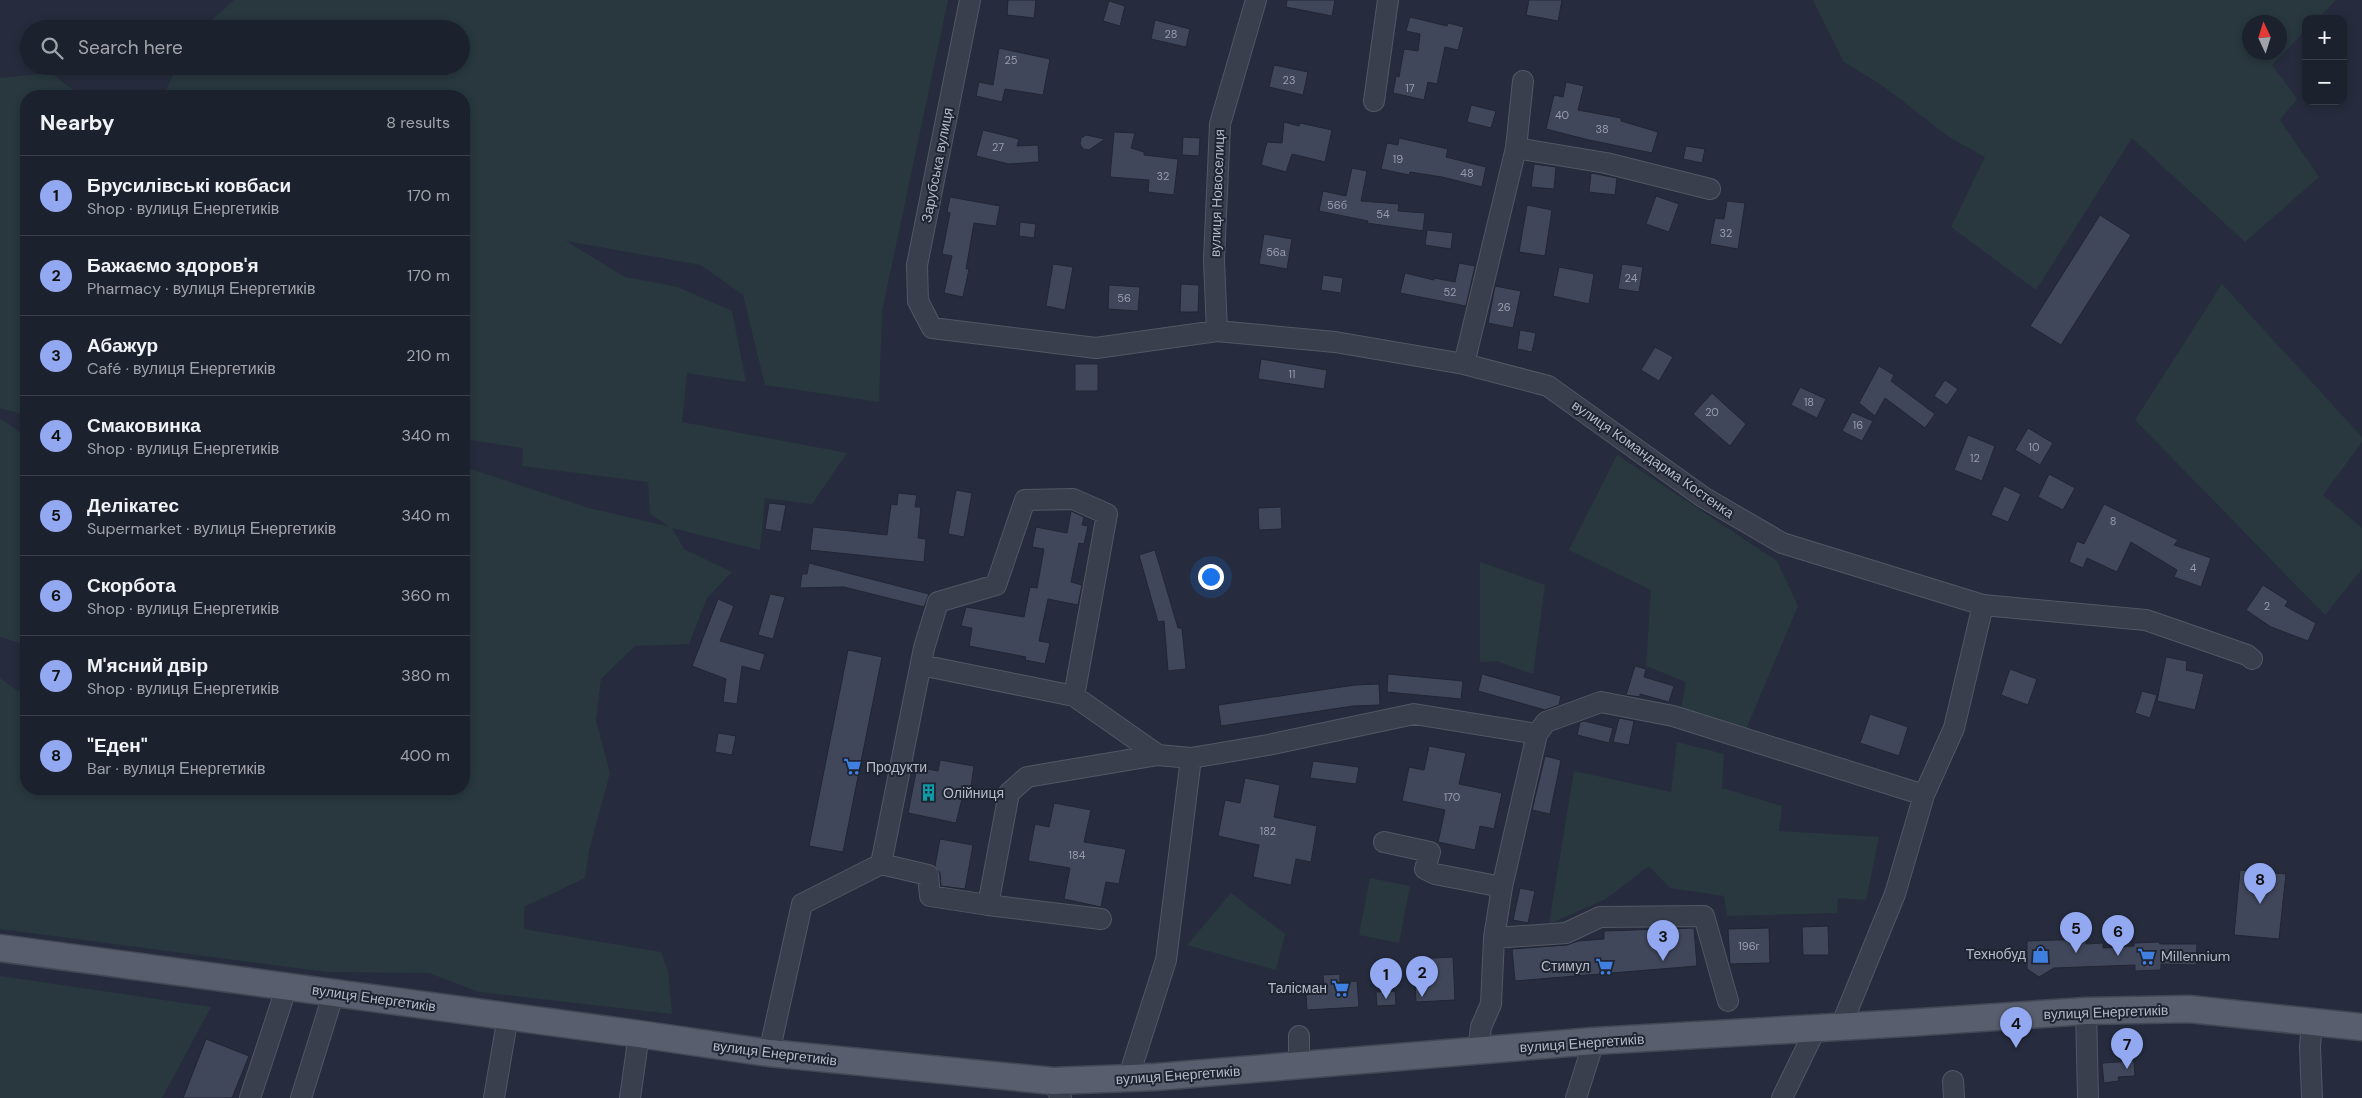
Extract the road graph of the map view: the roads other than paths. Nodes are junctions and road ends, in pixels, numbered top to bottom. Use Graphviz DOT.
graph roads {
  1 [pos="970,0"];
  2 [pos="1256,0"];
  3 [pos="1388,0"];
  4 [pos="1523,81"];
  5 [pos="1374,102"];
  6 [pos="1516,148"];
  7 [pos="1710,189"];
  8 [pos="932,328"];
  9 [pos="1217,331"];
  10 [pos="1464,364"];
  11 [pos="1983,605"];
  12 [pos="2252,659"];
  13 [pos="921,665"];
  14 [pos="1074,696"];
  15 [pos="1537,734"];
  16 [pos="1158,755"];
  17 [pos="1191,758"];
  18 [pos="1924,795"];
  19 [pos="1384,842"];
  20 [pos="881,864"];
  21 [pos="1502,887"];
  22 [pos="988,905"];
  23 [pos="1101,919"];
  24 [pos="1494,938"];
  25 [pos="0,948"];
  26 [pos="287,986"];
  27 [pos="334,992"];
  28 [pos="1728,1001"];
  29 [pos="2086,1011"];
  30 [pos="508,1016"];
  31 [pos="2312,1022"];
  32 [pos="1828,1027"];
  33 [pos="2362,1027"];
  34 [pos="639,1034"];
  35 [pos="1298,1036"];
  36 [pos="1594,1041"];
  37 [pos="1478,1052"];
  38 [pos="769,1053"];
  39 [pos="1299,1065"];
  40 [pos="1128,1079"];
  41 [pos="1057,1089"];
  42 [pos="250,1098"];
  43 [pos="301,1098"];
  44 [pos="494,1098"];
  45 [pos="630,1098"];
  46 [pos="1576,1098"];
  47 [pos="1782,1098"];
  48 [pos="2088,1098"];
  49 [pos="2312,1098"];
  1 -- 8 [label="street, Зарубська вулиця"];
  2 -- 9 [label="street, вулиця Новоселиця"];
  3 -- 5 [label="street"];
  4 -- 6 [label="street"];
  6 -- 7 [label="street"];
  6 -- 10 [label="street"];
  8 -- 9 [label="street, вулиця Командарма Костенка"];
  9 -- 10 [label="street, вулиця Командарма Костенка"];
  10 -- 11 [label="street, вулиця Командарма Костенка"];
  11 -- 12 [label="street, вулиця Командарма Костенка"];
  11 -- 18 [label="street"];
  13 -- 14 [label="street"];
  13 -- 14 [label="street"];
  13 -- 20 [label="street"];
  14 -- 16 [label="street"];
  15 -- 17 [label="street"];
  15 -- 18 [label="street"];
  15 -- 21 [label="street"];
  16 -- 17 [label="street"];
  16 -- 22 [label="street"];
  17 -- 40 [label="street"];
  18 -- 32 [label="street"];
  19 -- 21 [label="street"];
  20 -- 22 [label="street"];
  20 -- 38 [label="street"];
  21 -- 24 [label="street"];
  22 -- 23 [label="street"];
  24 -- 28 [label="street"];
  24 -- 37 [label="street"];
  25 -- 26 [label="main road, вулиця Енергетиків"];
  26 -- 27 [label="main road, вулиця Енергетиків"];
  26 -- 42 [label="street"];
  27 -- 30 [label="main road, вулиця Енергетиків"];
  27 -- 43 [label="street"];
  29 -- 31 [label="main road, вулиця Енергетиків"];
  29 -- 32 [label="main road, вулиця Енергетиків"];
  29 -- 48 [label="street"];
  30 -- 34 [label="main road, вулиця Енергетиків"];
  30 -- 44 [label="street"];
  31 -- 33 [label="main road, вулиця Енергетиків"];
  31 -- 49 [label="street"];
  32 -- 36 [label="main road, вулиця Енергетиків"];
  32 -- 47 [label="street"];
  34 -- 38 [label="main road, вулиця Енергетиків"];
  34 -- 45 [label="street"];
  35 -- 39 [label="street"];
  36 -- 37 [label="main road, вулиця Енергетиків"];
  36 -- 46 [label="street"];
  37 -- 39 [label="main road, вулиця Енергетиків"];
  38 -- 41 [label="main road, вулиця Енергетиків"];
  39 -- 40 [label="main road, вулиця Енергетиків"];
  40 -- 41 [label="main road, вулиця Енергетиків"];
}
